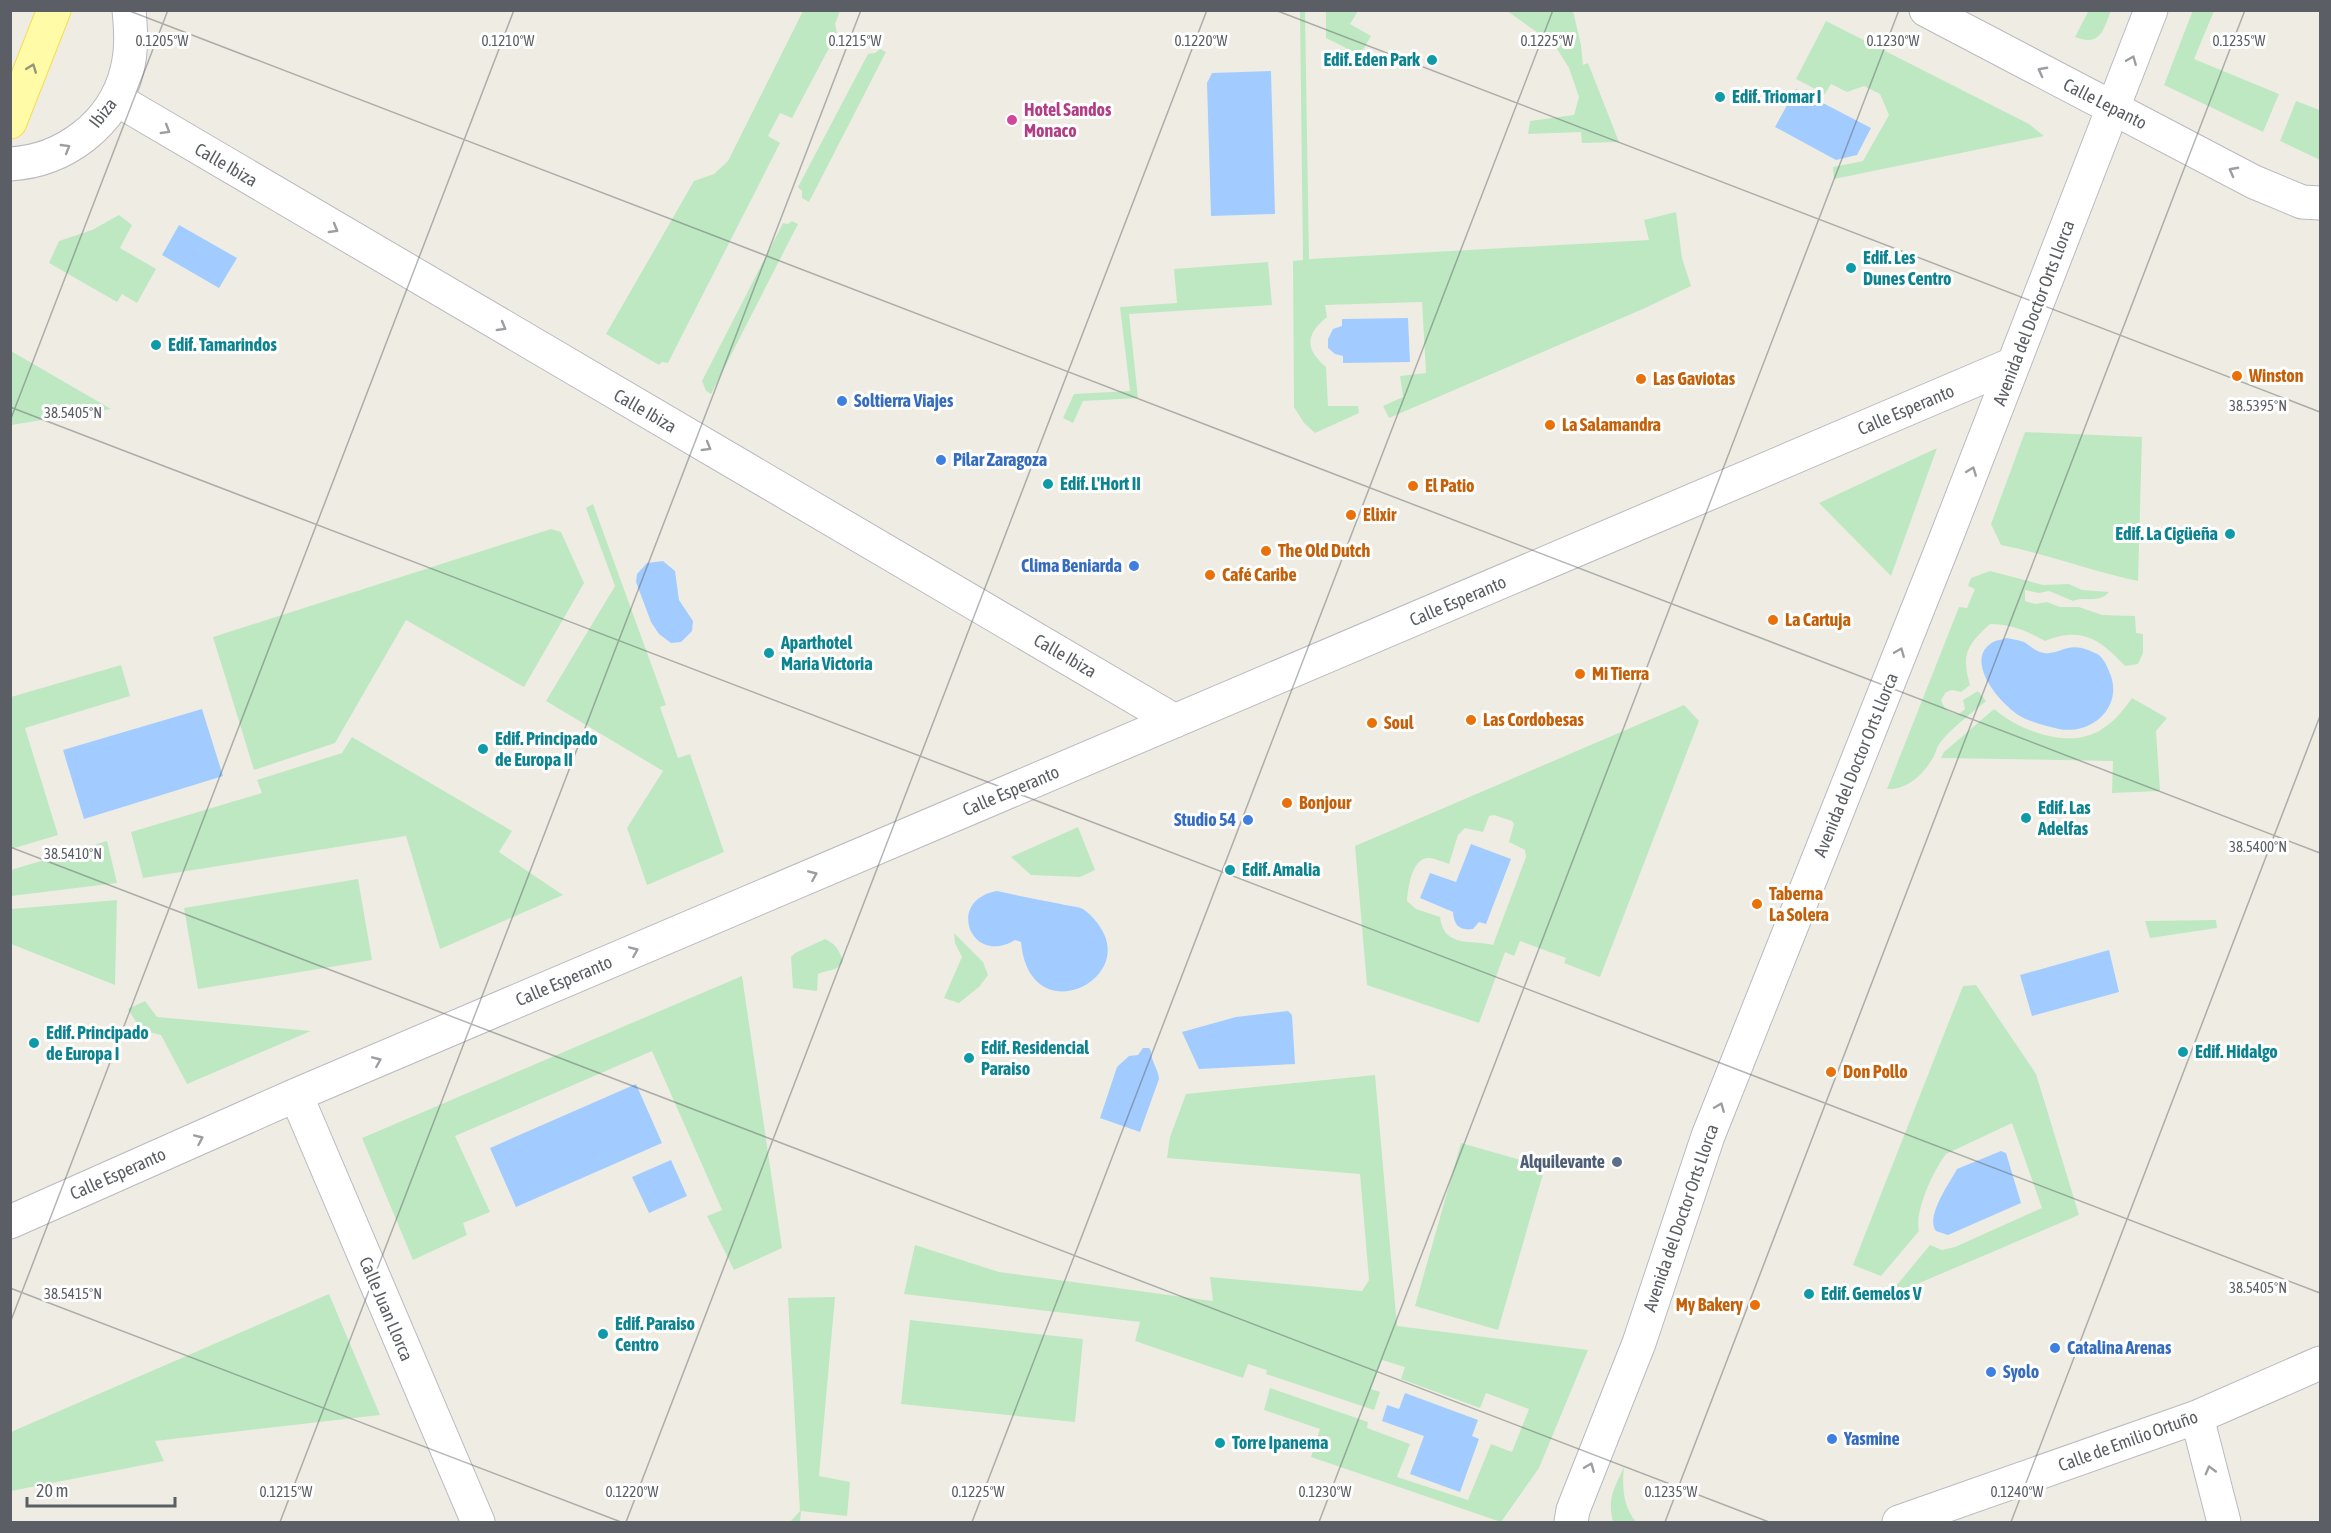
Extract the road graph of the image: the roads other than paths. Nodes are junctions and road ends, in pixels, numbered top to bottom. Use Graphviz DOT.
graph roads {
  1 [pos="54,10"];
  2 [pos="129,10"];
  3 [pos="1926,10"];
  4 [pos="2151,10"];
  5 [pos="116,99"];
  6 [pos="2112,109"];
  7 [pos="10,122"];
  8 [pos="10,165"];
  9 [pos="2320,203"];
  10 [pos="2013,364"];
  11 [pos="1175,721"];
  12 [pos="296,1095"];
  13 [pos="10,1222"];
  14 [pos="2320,1363"];
  15 [pos="2197,1417"];
  16 [pos="478,1522"];
  17 [pos="1571,1522"];
  18 [pos="1899,1522"];
  19 [pos="2224,1522"];
  7 -- 1 [label="main road, one-way"];
  2 -- 5 [label="street, Ibiza"];
  6 -- 3 [label="street, Calle Lepanto, one-way"];
  6 -- 4 [label="street, Avenida del Doctor Orts Llorca, one-way"];
  8 -- 5 [label="street, Ibiza, one-way"];
  5 -- 11 [label="street, Calle Ibiza, one-way"];
  9 -- 6 [label="street, Calle Lepanto, one-way"];
  6 -- 10 [label="street, Avenida del Doctor Orts Llorca"];
  10 -- 11 [label="street, Calle Esperanto"];
  17 -- 10 [label="street, Avenida del Doctor Orts Llorca, one-way"];
  12 -- 11 [label="street, Calle Esperanto, one-way"];
  13 -- 12 [label="street, Calle Esperanto, one-way"];
  12 -- 16 [label="street, Calle Juan Llorca"];
  14 -- 15 [label="street, Calle de Emilio Ortuño"];
  15 -- 18 [label="street, Calle de Emilio Ortuño"];
  19 -- 15 [label="street, one-way"];
}
